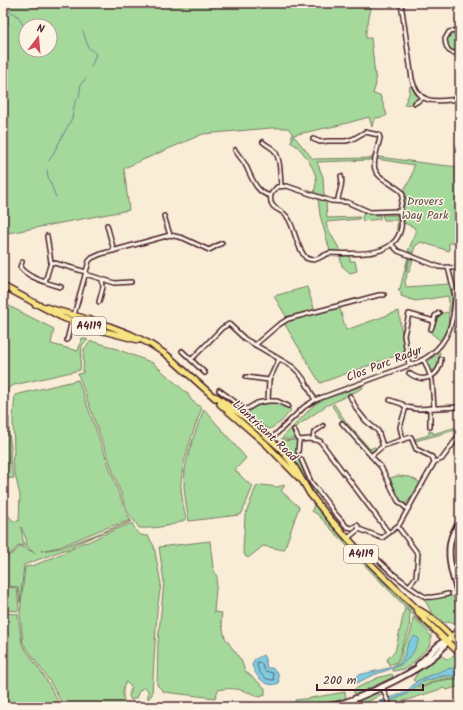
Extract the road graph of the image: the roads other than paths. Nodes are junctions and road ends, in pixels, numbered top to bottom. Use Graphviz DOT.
graph roads {
  1 [pos="401,3"];
  2 [pos="460,30"];
  3 [pos="460,52"];
  4 [pos="422,98"];
  5 [pos="460,99"];
  6 [pos="415,103"];
  7 [pos="313,138"];
  8 [pos="263,142"];
  9 [pos="235,150"];
  10 [pos="341,176"];
  11 [pos="281,186"];
  12 [pos="271,196"];
  13 [pos="338,201"];
  14 [pos="400,211"];
  15 [pos="164,216"];
  16 [pos="107,225"];
  17 [pos="47,236"];
  18 [pos="170,236"];
  19 [pos="222,243"];
  20 [pos="392,245"];
  21 [pos="114,250"];
  22 [pos="22,262"];
  23 [pos="51,262"];
  24 [pos="448,267"];
  25 [pos="460,268"];
  26 [pos="85,273"];
  27 [pos="102,279"];
  28 [pos="45,282"];
  29 [pos="130,282"];
  30 [pos="3,286"];
  31 [pos="61,288"];
  32 [pos="384,295"];
  33 [pos="99,302"];
  34 [pos="35,304"];
  35 [pos="439,313"];
  36 [pos="74,315"];
  37 [pos="72,321"];
  38 [pos="434,321"];
  39 [pos="431,329"];
  40 [pos="67,340"];
  41 [pos="146,342"];
  42 [pos="255,345"];
  43 [pos="182,351"];
  44 [pos="279,359"];
  45 [pos="441,359"];
  46 [pos="191,360"];
  47 [pos="424,360"];
  48 [pos="410,365"];
  49 [pos="409,372"];
  50 [pos="205,373"];
  51 [pos="246,377"];
  52 [pos="431,377"];
  53 [pos="269,380"];
  54 [pos="219,390"];
  55 [pos="213,396"];
  56 [pos="350,396"];
  57 [pos="315,400"];
  58 [pos="390,400"];
  59 [pos="268,401"];
  60 [pos="288,406"];
  61 [pos="406,406"];
  62 [pos="460,407"];
  63 [pos="430,408"];
  64 [pos="434,408"];
  65 [pos="342,423"];
  66 [pos="323,426"];
  67 [pos="430,427"];
  68 [pos="294,430"];
  69 [pos="460,434"];
  70 [pos="271,439"];
  71 [pos="313,439"];
  72 [pos="299,440"];
  73 [pos="403,440"];
  74 [pos="266,444"];
  75 [pos="383,446"];
  76 [pos="298,452"];
  77 [pos="371,456"];
  78 [pos="301,459"];
  79 [pos="434,462"];
  80 [pos="303,481"];
  81 [pos="332,509"];
  82 [pos="407,509"];
  83 [pos="324,511"];
  84 [pos="460,522"];
  85 [pos="398,527"];
  86 [pos="359,529"];
  87 [pos="389,533"];
  88 [pos="348,538"];
  89 [pos="376,558"];
  90 [pos="460,568"];
  91 [pos="452,569"];
  92 [pos="409,586"];
  93 [pos="448,594"];
  94 [pos="460,599"];
  95 [pos="417,609"];
  96 [pos="460,629"];
  97 [pos="451,637"];
  98 [pos="447,641"];
  99 [pos="460,645"];
  100 [pos="460,654"];
  101 [pos="382,686"];
  102 [pos="289,707"];
  103 [pos="390,707"];
  1 -- 4 [label="street"];
  2 -- 3 [label="street"];
  4 -- 5 [label="street"];
  4 -- 6 [label="street"];
  7 -- 14 [label="street"];
  8 -- 11 [label="street"];
  9 -- 12 [label="street"];
  10 -- 13 [label="street"];
  11 -- 12 [label="street"];
  11 -- 13 [label="street"];
  12 -- 20 [label="street"];
  13 -- 14 [label="street"];
  14 -- 20 [label="street"];
  15 -- 18 [label="street"];
  16 -- 21 [label="street"];
  17 -- 23 [label="street"];
  18 -- 19 [label="street"];
  18 -- 21 [label="street"];
  20 -- 24 [label="street"];
  21 -- 26 [label="street"];
  22 -- 28 [label="street"];
  23 -- 26 [label="street"];
  23 -- 28 [label="street"];
  24 -- 25 [label="street"];
  24 -- 47 [label="street, Clos Parc Radyr"];
  26 -- 27 [label="street"];
  26 -- 36 [label="street"];
  27 -- 29 [label="street"];
  27 -- 33 [label="street"];
  28 -- 31 [label="street"];
  30 -- 34 [label="main road, Llantrisant Road / A4119"];
  32 -- 42 [label="street"];
  34 -- 36 [label="main road, Llantrisant Road / A4119"];
  34 -- 37 [label="main road, Llantrisant Road / A4119"];
  35 -- 38 [label="street"];
  36 -- 37 [label="street"];
  36 -- 41 [label="main road, Llantrisant Road / A4119"];
  37 -- 40 [label="street"];
  37 -- 41 [label="main road, Llantrisant Road / A4119"];
  38 -- 39 [label="street"];
  38 -- 48 [label="street"];
  41 -- 55 [label="main road, Llantrisant Road / A4119"];
  42 -- 44 [label="street"];
  42 -- 46 [label="street"];
  43 -- 46 [label="street"];
  44 -- 53 [label="street"];
  44 -- 57 [label="street"];
  45 -- 52 [label="street"];
  46 -- 50 [label="street"];
  47 -- 48 [label="street, Clos Parc Radyr"];
  47 -- 52 [label="street"];
  48 -- 57 [label="street, Clos Parc Radyr"];
  49 -- 52 [label="street"];
  51 -- 53 [label="street"];
  52 -- 64 [label="street"];
  53 -- 59 [label="street"];
  54 -- 59 [label="street"];
  55 -- 70 [label="main road, Llantrisant Road / A4119"];
  55 -- 74 [label="main road, Llantrisant Road / A4119"];
  56 -- 75 [label="street"];
  57 -- 70 [label="street, Clos Parc Radyr"];
  58 -- 61 [label="street"];
  59 -- 60 [label="street"];
  61 -- 63 [label="street"];
  61 -- 73 [label="street"];
  62 -- 64 [label="street"];
  63 -- 64 [label="street"];
  63 -- 67 [label="street"];
  65 -- 77 [label="street"];
  66 -- 71 [label="street"];
  68 -- 72 [label="street"];
  69 -- 79 [label="street"];
  70 -- 74 [label="street, Clos Parc Radyr"];
  70 -- 80 [label="main road, Llantrisant Road / A4119"];
  71 -- 72 [label="street"];
  71 -- 87 [label="street"];
  72 -- 76 [label="street"];
  73 -- 75 [label="street"];
  73 -- 79 [label="street"];
  74 -- 80 [label="main road, Llantrisant Road / A4119"];
  75 -- 77 [label="street"];
  77 -- 82 [label="street"];
  78 -- 81 [label="street"];
  79 -- 82 [label="street"];
  80 -- 83 [label="main road, Llantrisant Road / A4119"];
  81 -- 83 [label="street"];
  81 -- 86 [label="street"];
  82 -- 85 [label="street"];
  83 -- 88 [label="main road, Llantrisant Road / A4119"];
  84 -- 91 [label="street"];
  85 -- 87 [label="street"];
  85 -- 92 [label="street"];
  86 -- 87 [label="street"];
  86 -- 88 [label="street"];
  88 -- 95 [label="main road, Llantrisant Road / A4119"];
  89 -- 92 [label="street"];
  90 -- 91 [label="street"];
  91 -- 94 [label="street"];
  92 -- 93 [label="street"];
  95 -- 97 [label="main road, Llantrisant Road / A4119"];
  95 -- 98 [label="main road, Llantrisant Road / A4119"];
  96 -- 97 [label="street"];
  97 -- 98 [label="street"];
  97 -- 99 [label="main road, Llantrisant Road / A4119"];
  98 -- 100 [label="main road, Llantrisant Road / A4119"];
  98 -- 101 [label="street"];
  101 -- 102 [label="street"];
  101 -- 103 [label="street"];
}
